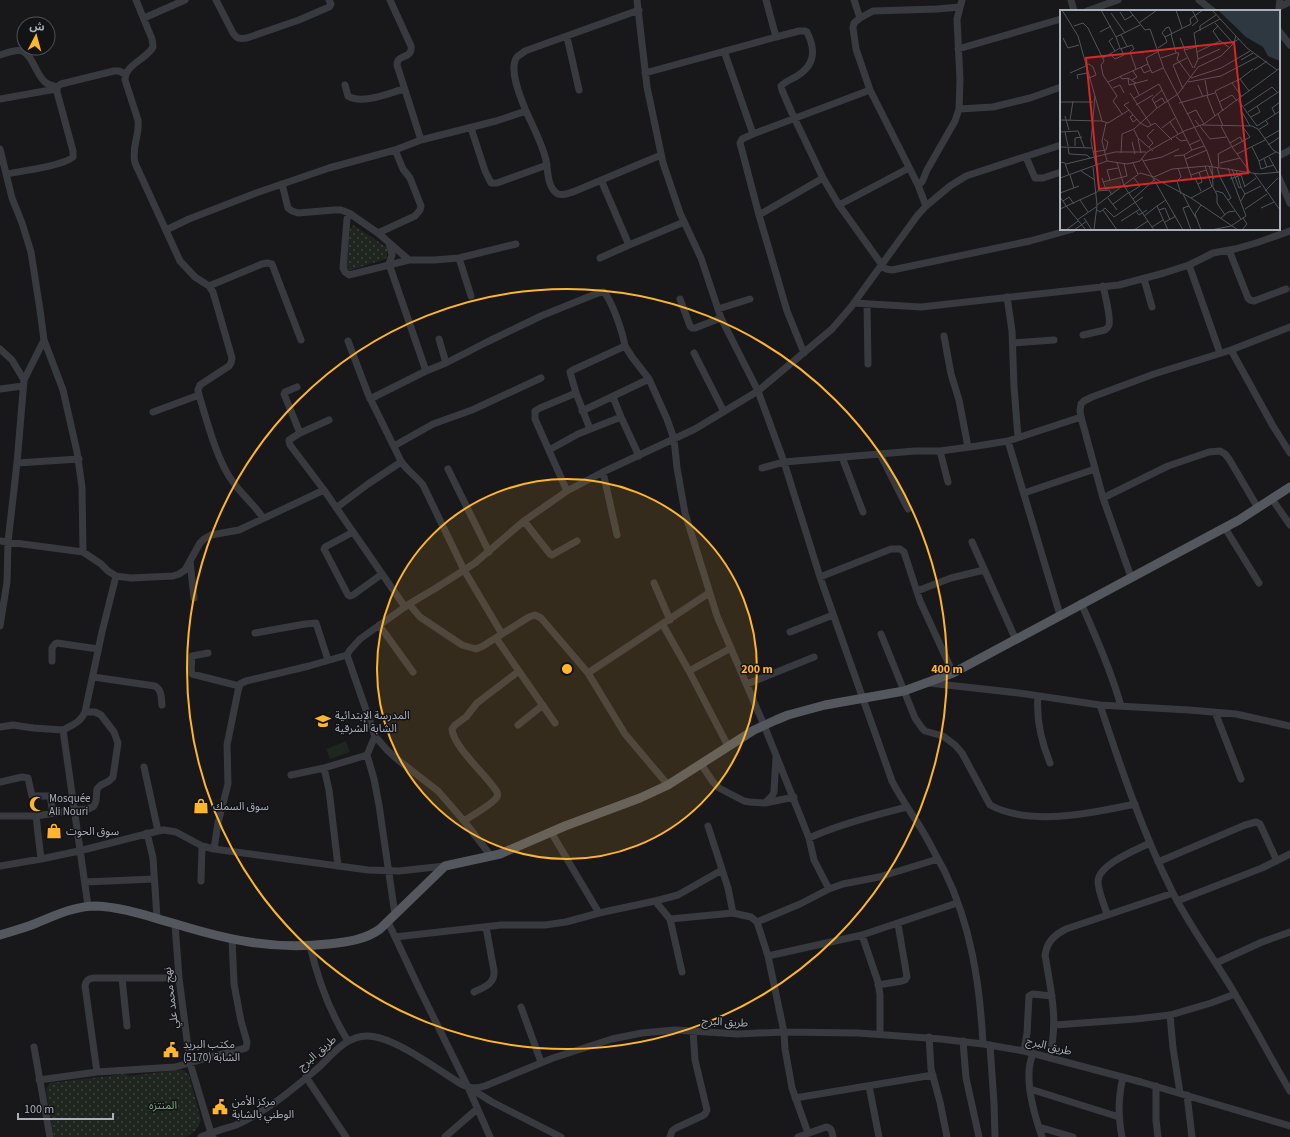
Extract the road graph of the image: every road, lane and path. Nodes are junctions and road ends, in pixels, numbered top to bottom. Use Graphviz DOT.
graph roads {
  1 [pos="136,0"];
  2 [pos="185,0"];
  3 [pos="216,0"];
  4 [pos="329,0"];
  5 [pos="390,0"];
  6 [pos="637,0"];
  7 [pos="766,0"];
  8 [pos="854,0"];
  9 [pos="1071,0"];
  10 [pos="1118,0"];
  11 [pos="1200,0"];
  12 [pos="1273,0"];
  13 [pos="1289,1"];
  14 [pos="961,3"];
  15 [pos="1278,6"];
  16 [pos="1109,8"];
  17 [pos="638,10"];
  18 [pos="1074,10"];
  19 [pos="1094,10"];
  20 [pos="1212,10"];
  21 [pos="144,18"];
  22 [pos="860,18"];
  23 [pos="1060,19"];
  24 [pos="1280,32"];
  25 [pos="567,37"];
  26 [pos="776,37"];
  27 [pos="1290,45"];
  28 [pos="958,49"];
  29 [pos="724,51"];
  30 [pos="0,55"];
  31 [pos="645,73"];
  32 [pos="125,74"];
  33 [pos="345,85"];
  34 [pos="1060,87"];
  35 [pos="57,88"];
  36 [pos="404,89"];
  37 [pos="579,90"];
  38 [pos="870,90"];
  39 [pos="0,99"];
  40 [pos="959,109"];
  41 [pos="526,111"];
  42 [pos="795,119"];
  43 [pos="471,128"];
  44 [pos="753,134"];
  45 [pos="421,140"];
  46 [pos="1060,146"];
  47 [pos="0,149"];
  48 [pos="395,150"];
  49 [pos="1290,150"];
  50 [pos="661,155"];
  51 [pos="1280,155"];
  52 [pos="1026,157"];
  53 [pos="546,165"];
  54 [pos="909,168"];
  55 [pos="1060,172"];
  56 [pos="6,174"];
  57 [pos="823,178"];
  58 [pos="601,180"];
  59 [pos="1280,180"];
  60 [pos="282,184"];
  61 [pos="918,185"];
  62 [pos="1290,203"];
  63 [pos="839,205"];
  64 [pos="926,206"];
  65 [pos="348,213"];
  66 [pos="759,215"];
  67 [pos="684,222"];
  68 [pos="166,230"];
  69 [pos="1070,230"];
  70 [pos="1290,231"];
  71 [pos="378,233"];
  72 [pos="390,243"];
  73 [pos="516,244"];
  74 [pos="629,245"];
  75 [pos="1229,250"];
  76 [pos="459,258"];
  77 [pos="600,258"];
  78 [pos="409,260"];
  79 [pos="389,264"];
  80 [pos="882,265"];
  81 [pos="1189,265"];
  82 [pos="1144,278"];
  83 [pos="209,286"];
  84 [pos="1103,286"];
  85 [pos="1286,289"];
  86 [pos="471,296"];
  87 [pos="1007,297"];
  88 [pos="750,299"];
  89 [pos="680,300"];
  90 [pos="854,303"];
  91 [pos="867,304"];
  92 [pos="1152,307"];
  93 [pos="718,309"];
  94 [pos="721,318"];
  95 [pos="1290,327"];
  96 [pos="1083,335"];
  97 [pos="944,336"];
  98 [pos="438,339"];
  99 [pos="44,340"];
  100 [pos="301,340"];
  101 [pos="1054,340"];
  102 [pos="348,341"];
  103 [pos="1013,343"];
  104 [pos="625,346"];
  105 [pos="0,349"];
  106 [pos="1231,350"];
  107 [pos="694,353"];
  108 [pos="804,353"];
  109 [pos="1220,353"];
  110 [pos="446,363"];
  111 [pos="868,364"];
  112 [pos="426,371"];
  113 [pos="540,378"];
  114 [pos="649,379"];
  115 [pos="24,383"];
  116 [pos="297,387"];
  117 [pos="0,389"];
  118 [pos="758,391"];
  119 [pos="576,393"];
  120 [pos="199,395"];
  121 [pos="613,397"];
  122 [pos="370,399"];
  123 [pos="582,410"];
  124 [pos="153,412"];
  125 [pos="724,412"];
  126 [pos="621,417"];
  127 [pos="1081,417"];
  128 [pos="329,420"];
  129 [pos="590,429"];
  130 [pos="300,433"];
  131 [pos="1018,437"];
  132 [pos="674,439"];
  133 [pos="1008,440"];
  134 [pos="394,446"];
  135 [pos="968,446"];
  136 [pos="549,450"];
  137 [pos="940,451"];
  138 [pos="1290,453"];
  139 [pos="880,454"];
  140 [pos="639,456"];
  141 [pos="842,457"];
  142 [pos="79,459"];
  143 [pos="401,462"];
  144 [pos="784,462"];
  145 [pos="17,463"];
  146 [pos="762,468"];
  147 [pos="1095,469"];
  148 [pos="448,470"];
  149 [pos="603,472"];
  150 [pos="948,482"];
  151 [pos="1290,487"];
  152 [pos="324,490"];
  153 [pos="567,491"];
  154 [pos="1024,493"];
  155 [pos="1103,498"];
  156 [pos="1272,499"];
  157 [pos="336,508"];
  158 [pos="1258,508"];
  159 [pos="908,509"];
  160 [pos="863,512"];
  161 [pos="263,518"];
  162 [pos="524,521"];
  163 [pos="1290,525"];
  164 [pos="1225,528"];
  165 [pos="353,532"];
  166 [pos="617,535"];
  167 [pos="577,541"];
  168 [pos="4,542"];
  169 [pos="972,542"];
  170 [pos="83,552"];
  171 [pos="489,552"];
  172 [pos="190,561"];
  173 [pos="464,570"];
  174 [pos="984,570"];
  175 [pos="382,574"];
  176 [pos="116,576"];
  177 [pos="820,577"];
  178 [pos="1131,577"];
  179 [pos="654,583"];
  180 [pos="1259,583"];
  181 [pos="917,591"];
  182 [pos="709,593"];
  183 [pos="194,598"];
  184 [pos="1081,603"];
  185 [pos="407,606"];
  186 [pos="833,615"];
  187 [pos="1060,615"];
  188 [pos="670,620"];
  189 [pos="379,625"];
  190 [pos="663,625"];
  191 [pos="0,626"];
  192 [pos="790,632"];
  193 [pos="255,633"];
  194 [pos="881,634"];
  195 [pos="499,636"];
  196 [pos="1016,640"];
  197 [pos="731,648"];
  198 [pos="98,649"];
  199 [pos="208,654"];
  200 [pos="347,655"];
  201 [pos="814,657"];
  202 [pos="328,660"];
  203 [pos="52,661"];
  204 [pos="689,671"];
  205 [pos="413,672"];
  206 [pos="520,672"];
  207 [pos="588,673"];
  208 [pos="953,673"];
  209 [pos="93,677"];
  210 [pos="929,683"];
  211 [pos="747,684"];
  212 [pos="239,686"];
  213 [pos="904,691"];
  214 [pos="1038,696"];
  215 [pos="863,699"];
  216 [pos="1100,704"];
  217 [pos="162,705"];
  218 [pos="543,705"];
  219 [pos="1121,706"];
  220 [pos="85,712"];
  221 [pos="1215,712"];
  222 [pos="555,723"];
  223 [pos="518,725"];
  224 [pos="764,725"];
  225 [pos="0,727"];
  226 [pos="1290,727"];
  227 [pos="63,730"];
  228 [pos="375,736"];
  229 [pos="728,746"];
  230 [pos="776,753"];
  231 [pos="367,755"];
  232 [pos="1050,763"];
  233 [pos="701,764"];
  234 [pos="144,767"];
  235 [pos="324,768"];
  236 [pos="291,775"];
  237 [pos="1241,779"];
  238 [pos="0,782"];
  239 [pos="668,785"];
  240 [pos="794,797"];
  241 [pos="765,803"];
  242 [pos="1135,804"];
  243 [pos="907,807"];
  244 [pos="73,810"];
  245 [pos="53,813"];
  246 [pos="0,816"];
  247 [pos="36,816"];
  248 [pos="464,821"];
  249 [pos="708,826"];
  250 [pos="158,831"];
  251 [pos="551,832"];
  252 [pos="147,833"];
  253 [pos="809,838"];
  254 [pos="1150,843"];
  255 [pos="202,846"];
  256 [pos="214,849"];
  257 [pos="80,851"];
  258 [pos="1290,854"];
  259 [pos="491,856"];
  260 [pos="41,859"];
  261 [pos="938,859"];
  262 [pos="1277,861"];
  263 [pos="1158,862"];
  264 [pos="0,866"];
  265 [pos="338,866"];
  266 [pos="444,866"];
  267 [pos="722,870"];
  268 [pos="389,871"];
  269 [pos="154,879"];
  270 [pos="201,881"];
  271 [pos="85,882"];
  272 [pos="829,889"];
  273 [pos="1173,893"];
  274 [pos="1177,901"];
  275 [pos="655,902"];
  276 [pos="958,903"];
  277 [pos="88,906"];
  278 [pos="599,913"];
  279 [pos="733,913"];
  280 [pos="395,914"];
  281 [pos="1108,914"];
  282 [pos="157,918"];
  283 [pos="670,919"];
  284 [pos="388,922"];
  285 [pos="757,922"];
  286 [pos="175,924"];
  287 [pos="898,924"];
  288 [pos="486,927"];
  289 [pos="1290,932"];
  290 [pos="0,935"];
  291 [pos="862,935"];
  292 [pos="395,937"];
  293 [pos="232,939"];
  294 [pos="310,946"];
  295 [pos="768,956"];
  296 [pos="1216,963"];
  297 [pos="682,972"];
  298 [pos="122,978"];
  299 [pos="179,978"];
  300 [pos="878,985"];
  301 [pos="474,992"];
  302 [pos="1235,994"];
  303 [pos="1052,996"];
  304 [pos="521,1007"];
  305 [pos="1170,1015"];
  306 [pos="1054,1025"];
  307 [pos="127,1026"];
  308 [pos="693,1031"];
  309 [pos="784,1032"];
  310 [pos="880,1034"];
  311 [pos="929,1037"];
  312 [pos="348,1041"];
  313 [pos="963,1041"];
  314 [pos="986,1044"];
  315 [pos="34,1047"];
  316 [pos="1024,1051"];
  317 [pos="1033,1053"];
  318 [pos="1049,1058"];
  319 [pos="541,1062"];
  320 [pos="190,1063"];
  321 [pos="97,1072"];
  322 [pos="933,1075"];
  323 [pos="306,1077"];
  324 [pos="1123,1077"];
  325 [pos="39,1080"];
  326 [pos="1178,1080"];
  327 [pos="869,1086"];
  328 [pos="1156,1086"];
  329 [pos="468,1087"];
  330 [pos="1030,1089"];
  331 [pos="1170,1090"];
  332 [pos="1290,1091"];
  333 [pos="1183,1094"];
  334 [pos="795,1098"];
  335 [pos="477,1109"];
  336 [pos="1119,1117"];
  337 [pos="1290,1126"];
  338 [pos="1039,1127"];
  339 [pos="808,1133"];
  340 [pos="212,1135"];
  341 [pos="50,1137"];
  342 [pos="201,1137"];
  343 [pos="346,1137"];
  344 [pos="445,1137"];
  345 [pos="490,1137"];
  346 [pos="561,1137"];
  347 [pos="670,1137"];
  348 [pos="798,1137"];
  349 [pos="833,1137"];
  350 [pos="879,1137"];
  351 [pos="947,1137"];
  352 [pos="979,1137"];
  353 [pos="995,1137"];
  354 [pos="1042,1137"];
  355 [pos="1073,1137"];
  356 [pos="1122,1137"];
  357 [pos="1158,1137"];
  358 [pos="1192,1137"];
  1 -- 21 [label="street"];
  2 -- 21 [label="street"];
  3 -- 4 [label="street"];
  5 -- 36 [label="street"];
  6 -- 17 [label="street"];
  7 -- 26 [label="street"];
  8 -- 22 [label="street"];
  9 -- 18 [label="street"];
  10 -- 16 [label="street"];
  11 -- 20 [label="street"];
  12 -- 15 [label="street"];
  13 -- 15 [label="street"];
  14 -- 22 [label="street"];
  14 -- 28 [label="street"];
  16 -- 19 [label="street"];
  17 -- 25 [label="street"];
  17 -- 31 [label="street"];
  21 -- 32 [label="street"];
  22 -- 38 [label="street"];
  23 -- 28 [label="street"];
  24 -- 27 [label="street"];
  25 -- 37 [label="street"];
  25 -- 41 [label="street"];
  26 -- 29 [label="street"];
  26 -- 42 [label="street"];
  28 -- 40 [label="street"];
  29 -- 31 [label="street"];
  29 -- 44 [label="street"];
  30 -- 35 [label="street"];
  31 -- 50 [label="street"];
  32 -- 35 [label="street"];
  32 -- 68 [label="street"];
  33 -- 36 [label="street"];
  34 -- 40 [label="street"];
  35 -- 39 [label="street"];
  35 -- 56 [label="street"];
  36 -- 45 [label="street"];
  38 -- 42 [label="street"];
  38 -- 54 [label="street"];
  40 -- 61 [label="street"];
  41 -- 43 [label="street"];
  41 -- 53 [label="street"];
  42 -- 44 [label="street"];
  42 -- 57 [label="street"];
  43 -- 45 [label="street"];
  43 -- 53 [label="street"];
  44 -- 66 [label="street"];
  45 -- 48 [label="street"];
  46 -- 52 [label="street"];
  47 -- 56 [label="street"];
  48 -- 60 [label="street"];
  48 -- 71 [label="street"];
  49 -- 51 [label="street"];
  50 -- 58 [label="street"];
  50 -- 67 [label="street"];
  52 -- 55 [label="street"];
  52 -- 64 [label="street"];
  53 -- 58 [label="street"];
  54 -- 61 [label="street"];
  54 -- 63 [label="street"];
  56 -- 99 [label="street"];
  57 -- 63 [label="street"];
  57 -- 66 [label="street"];
  58 -- 74 [label="street"];
  59 -- 62 [label="street"];
  60 -- 65 [label="street"];
  60 -- 68 [label="street"];
  61 -- 64 [label="street"];
  63 -- 80 [label="street"];
  64 -- 80 [label="street"];
  65 -- 71 [label="street"];
  65 -- 79 [label="street"];
  66 -- 108 [label="street"];
  67 -- 74 [label="street"];
  67 -- 93 [label="street"];
  68 -- 83 [label="street"];
  69 -- 80 [label="street"];
  70 -- 75 [label="street"];
  71 -- 72 [label="street"];
  72 -- 78 [label="street"];
  72 -- 79 [label="street"];
  73 -- 76 [label="street"];
  74 -- 77 [label="street"];
  75 -- 81 [label="street"];
  75 -- 85 [label="street"];
  76 -- 78 [label="street"];
  76 -- 86 [label="street"];
  78 -- 79 [label="street"];
  79 -- 112 [label="street"];
  80 -- 90 [label="street"];
  81 -- 82 [label="street"];
  81 -- 109 [label="street"];
  82 -- 84 [label="street"];
  82 -- 92 [label="street"];
  83 -- 100 [label="street"];
  83 -- 120 [label="street"];
  84 -- 87 [label="street"];
  84 -- 96 [label="street"];
  87 -- 91 [label="street"];
  87 -- 103 [label="street"];
  88 -- 93 [label="street"];
  89 -- 94 [label="street"];
  90 -- 91 [label="street"];
  90 -- 108 [label="street"];
  91 -- 111 [label="street"];
  93 -- 94 [label="street"];
  94 -- 118 [label="street"];
  95 -- 106 [label="street"];
  97 -- 135 [label="street"];
  98 -- 110 [label="street"];
  99 -- 115 [label="street"];
  99 -- 142 [label="street"];
  101 -- 103 [label="street"];
  102 -- 122 [label="street"];
  103 -- 131 [label="street"];
  104 -- 110 [label="street"];
  104 -- 114 [label="street"];
  104 -- 119 [label="street"];
  105 -- 115 [label="street"];
  106 -- 109 [label="street"];
  106 -- 138 [label="street"];
  107 -- 125 [label="street"];
  108 -- 118 [label="street"];
  109 -- 127 [label="street"];
  110 -- 112 [label="street"];
  112 -- 122 [label="street"];
  113 -- 134 [label="street"];
  114 -- 121 [label="street"];
  114 -- 132 [label="street"];
  115 -- 117 [label="street"];
  115 -- 145 [label="street"];
  116 -- 130 [label="street"];
  118 -- 125 [label="street"];
  118 -- 144 [label="street"];
  119 -- 123 [label="street"];
  119 -- 136 [label="street"];
  120 -- 124 [label="street"];
  120 -- 161 [label="street"];
  121 -- 123 [label="street"];
  121 -- 126 [label="street"];
  122 -- 134 [label="street"];
  123 -- 129 [label="street"];
  125 -- 132 [label="street"];
  126 -- 129 [label="street"];
  126 -- 140 [label="street"];
  127 -- 131 [label="street"];
  127 -- 147 [label="street"];
  128 -- 130 [label="street"];
  129 -- 136 [label="street"];
  130 -- 152 [label="street"];
  131 -- 133 [label="street"];
  132 -- 140 [label="street"];
  132 -- 182 [label="street"];
  133 -- 135 [label="street"];
  133 -- 154 [label="street"];
  134 -- 143 [label="street"];
  135 -- 137 [label="street"];
  136 -- 153 [label="street"];
  137 -- 139 [label="street"];
  137 -- 150 [label="street"];
  139 -- 141 [label="street"];
  139 -- 159 [label="street"];
  140 -- 149 [label="street"];
  141 -- 144 [label="street"];
  141 -- 160 [label="street"];
  142 -- 145 [label="street"];
  142 -- 170 [label="street"];
  143 -- 157 [label="street"];
  143 -- 173 [label="street"];
  144 -- 146 [label="street"];
  144 -- 177 [label="street"];
  145 -- 168 [label="street"];
  147 -- 154 [label="street"];
  147 -- 155 [label="street"];
  148 -- 171 [label="street"];
  149 -- 153 [label="street"];
  149 -- 166 [label="street"];
  151 -- 156 [label="main road"];
  152 -- 157 [label="street"];
  152 -- 161 [label="street"];
  153 -- 162 [label="street"];
  154 -- 187 [label="street"];
  155 -- 158 [label="street"];
  155 -- 178 [label="street"];
  156 -- 158 [label="main road"];
  156 -- 163 [label="street"];
  157 -- 165 [label="street"];
  158 -- 164 [label="main road"];
  161 -- 172 [label="street"];
  162 -- 167 [label="street"];
  162 -- 171 [label="street"];
  164 -- 178 [label="main road"];
  164 -- 180 [label="street"];
  165 -- 175 [label="street"];
  165 -- 175 [label="street"];
  168 -- 170 [label="street"];
  168 -- 191 [label="street"];
  169 -- 174 [label="street"];
  170 -- 176 [label="street"];
  171 -- 173 [label="street"];
  172 -- 176 [label="street"];
  172 -- 183 [label="street"];
  173 -- 185 [label="street"];
  173 -- 195 [label="street"];
  174 -- 181 [label="street"];
  174 -- 196 [label="street"];
  175 -- 185 [label="street"];
  176 -- 198 [label="street"];
  177 -- 181 [label="street"];
  177 -- 186 [label="street"];
  178 -- 184 [label="main road"];
  179 -- 188 [label="street"];
  181 -- 208 [label="street"];
  182 -- 188 [label="street"];
  182 -- 197 [label="street"];
  184 -- 187 [label="main road"];
  184 -- 219 [label="street"];
  185 -- 189 [label="street"];
  185 -- 195 [label="street"];
  186 -- 192 [label="street"];
  186 -- 215 [label="street"];
  187 -- 196 [label="main road"];
  188 -- 190 [label="street"];
  189 -- 200 [label="street"];
  189 -- 205 [label="street"];
  190 -- 204 [label="street"];
  190 -- 207 [label="street"];
  193 -- 202 [label="street"];
  194 -- 213 [label="street"];
  195 -- 206 [label="street"];
  195 -- 207 [label="street"];
  196 -- 208 [label="main road"];
  197 -- 204 [label="street"];
  197 -- 211 [label="street"];
  198 -- 203 [label="street"];
  198 -- 209 [label="street"];
  199 -- 212 [label="street"];
  200 -- 202 [label="street"];
  200 -- 228 [label="street"];
  201 -- 211 [label="street"];
  202 -- 212 [label="street"];
  204 -- 229 [label="street"];
  206 -- 218 [label="street"];
  206 -- 248 [label="street"];
  207 -- 239 [label="street"];
  208 -- 210 [label="main road"];
  209 -- 217 [label="street"];
  209 -- 220 [label="street"];
  210 -- 213 [label="main road"];
  210 -- 214 [label="street"];
  211 -- 224 [label="street"];
  212 -- 256 [label="street"];
  213 -- 215 [label="main road"];
  213 -- 242 [label="street"];
  214 -- 216 [label="street"];
  214 -- 232 [label="street"];
  215 -- 224 [label="main road"];
  215 -- 243 [label="street"];
  216 -- 219 [label="street"];
  216 -- 242 [label="street"];
  218 -- 222 [label="street"];
  218 -- 223 [label="street"];
  219 -- 221 [label="street"];
  220 -- 227 [label="street"];
  220 -- 244 [label="street"];
  221 -- 226 [label="street"];
  221 -- 237 [label="street"];
  224 -- 229 [label="main road"];
  224 -- 230 [label="street"];
  225 -- 227 [label="street"];
  227 -- 244 [label="street"];
  228 -- 231 [label="street"];
  228 -- 248 [label="street"];
  229 -- 233 [label="main road"];
  230 -- 240 [label="street"];
  230 -- 241 [label="street"];
  231 -- 235 [label="street"];
  231 -- 268 [label="street"];
  233 -- 239 [label="main road"];
  233 -- 241 [label="street"];
  234 -- 250 [label="street"];
  235 -- 236 [label="street"];
  235 -- 265 [label="street"];
  238 -- 245 [label="street"];
  239 -- 251 [label="main road"];
  240 -- 241 [label="street"];
  240 -- 253 [label="street"];
  242 -- 254 [label="street"];
  243 -- 253 [label="street"];
  243 -- 261 [label="street"];
  244 -- 245 [label="street"];
  244 -- 257 [label="street"];
  245 -- 247 [label="street"];
  246 -- 247 [label="street"];
  247 -- 260 [label="street"];
  248 -- 259 [label="street"];
  249 -- 267 [label="street"];
  250 -- 252 [label="street"];
  250 -- 255 [label="street"];
  251 -- 259 [label="main road"];
  251 -- 278 [label="street"];
  252 -- 257 [label="street"];
  252 -- 269 [label="street"];
  253 -- 272 [label="street"];
  254 -- 263 [label="street"];
  254 -- 281 [label="street"];
  255 -- 256 [label="street"];
  255 -- 270 [label="street"];
  256 -- 265 [label="street"];
  257 -- 260 [label="street"];
  257 -- 271 [label="street"];
  258 -- 262 [label="street"];
  259 -- 266 [label="main road"];
  260 -- 264 [label="street"];
  261 -- 272 [label="street"];
  261 -- 276 [label="street"];
  262 -- 263 [label="street"];
  262 -- 274 [label="street"];
  263 -- 273 [label="street"];
  265 -- 268 [label="street"];
  266 -- 268 [label="street"];
  266 -- 280 [label="main road"];
  267 -- 275 [label="street"];
  267 -- 279 [label="street"];
  268 -- 280 [label="street"];
  269 -- 271 [label="street"];
  269 -- 282 [label="street"];
  271 -- 277 [label="street"];
  272 -- 285 [label="street"];
  273 -- 274 [label="street"];
  273 -- 281 [label="street"];
  274 -- 296 [label="street"];
  275 -- 278 [label="street"];
  275 -- 283 [label="street"];
  276 -- 287 [label="street"];
  276 -- 314 [label="street"];
  277 -- 282 [label="main road"];
  277 -- 290 [label="main road"];
  278 -- 288 [label="street"];
  279 -- 283 [label="street"];
  279 -- 285 [label="street"];
  280 -- 284 [label="main road"];
  281 -- 303 [label="street"];
  282 -- 286 [label="main road"];
  283 -- 297 [label="street"];
  284 -- 292 [label="street"];
  284 -- 294 [label="main road"];
  285 -- 295 [label="street"];
  286 -- 293 [label="main road"];
  286 -- 299 [label="street, نهج محمد علي"];
  287 -- 291 [label="street"];
  287 -- 300 [label="street"];
  288 -- 292 [label="street"];
  288 -- 301 [label="street"];
  289 -- 296 [label="street"];
  291 -- 295 [label="street"];
  291 -- 300 [label="street"];
  292 -- 329 [label="street"];
  293 -- 294 [label="main road"];
  293 -- 320 [label="street"];
  294 -- 312 [label="street"];
  295 -- 309 [label="street"];
  296 -- 302 [label="street"];
  298 -- 299 [label="street"];
  298 -- 307 [label="street"];
  298 -- 321 [label="street"];
  299 -- 320 [label="street, نهج محمد علي"];
  300 -- 310 [label="street"];
  302 -- 305 [label="street"];
  302 -- 332 [label="street"];
  303 -- 306 [label="street"];
  303 -- 316 [label="street"];
  304 -- 319 [label="street"];
  305 -- 306 [label="street"];
  305 -- 326 [label="street"];
  306 -- 318 [label="street"];
  308 -- 309 [label="street, طريق البرج"];
  308 -- 319 [label="street, طريق البرج"];
  308 -- 347 [label="street"];
  309 -- 310 [label="street, طريق البرج"];
  309 -- 334 [label="street"];
  310 -- 311 [label="street, طريق البرج"];
  311 -- 313 [label="street, طريق البرج"];
  311 -- 322 [label="street"];
  312 -- 323 [label="street, طريق البرج"];
  312 -- 329 [label="street, طريق البرج"];
  313 -- 314 [label="street, طريق البرج"];
  313 -- 352 [label="street"];
  314 -- 316 [label="street, طريق البرج"];
  314 -- 353 [label="street"];
  315 -- 325 [label="street"];
  316 -- 317 [label="street, طريق البرج"];
  317 -- 318 [label="street, طريق البرج"];
  317 -- 330 [label="street"];
  318 -- 324 [label="street, طريق البرج"];
  319 -- 329 [label="street, طريق البرج"];
  320 -- 321 [label="street"];
  320 -- 340 [label="street, نهج محمد علي"];
  321 -- 325 [label="street"];
  322 -- 327 [label="street"];
  322 -- 351 [label="street"];
  323 -- 340 [label="street, طريق البرج"];
  323 -- 343 [label="street"];
  324 -- 328 [label="street, طريق البرج"];
  324 -- 336 [label="street"];
  325 -- 341 [label="street"];
  326 -- 331 [label="street"];
  326 -- 333 [label="street"];
  327 -- 334 [label="street"];
  327 -- 350 [label="street"];
  328 -- 331 [label="street, طريق البرج"];
  328 -- 357 [label="street"];
  329 -- 335 [label="street"];
  329 -- 346 [label="street"];
  330 -- 336 [label="street"];
  330 -- 338 [label="street"];
  331 -- 333 [label="street, طريق البرج"];
  333 -- 337 [label="street, طريق البرج"];
  333 -- 358 [label="street"];
  334 -- 339 [label="street"];
  335 -- 344 [label="street"];
  335 -- 345 [label="street"];
  336 -- 356 [label="street"];
  338 -- 354 [label="street"];
  338 -- 355 [label="street"];
  339 -- 348 [label="street"];
  339 -- 349 [label="street"];
  340 -- 342 [label="street, طريق البرج"];
}
